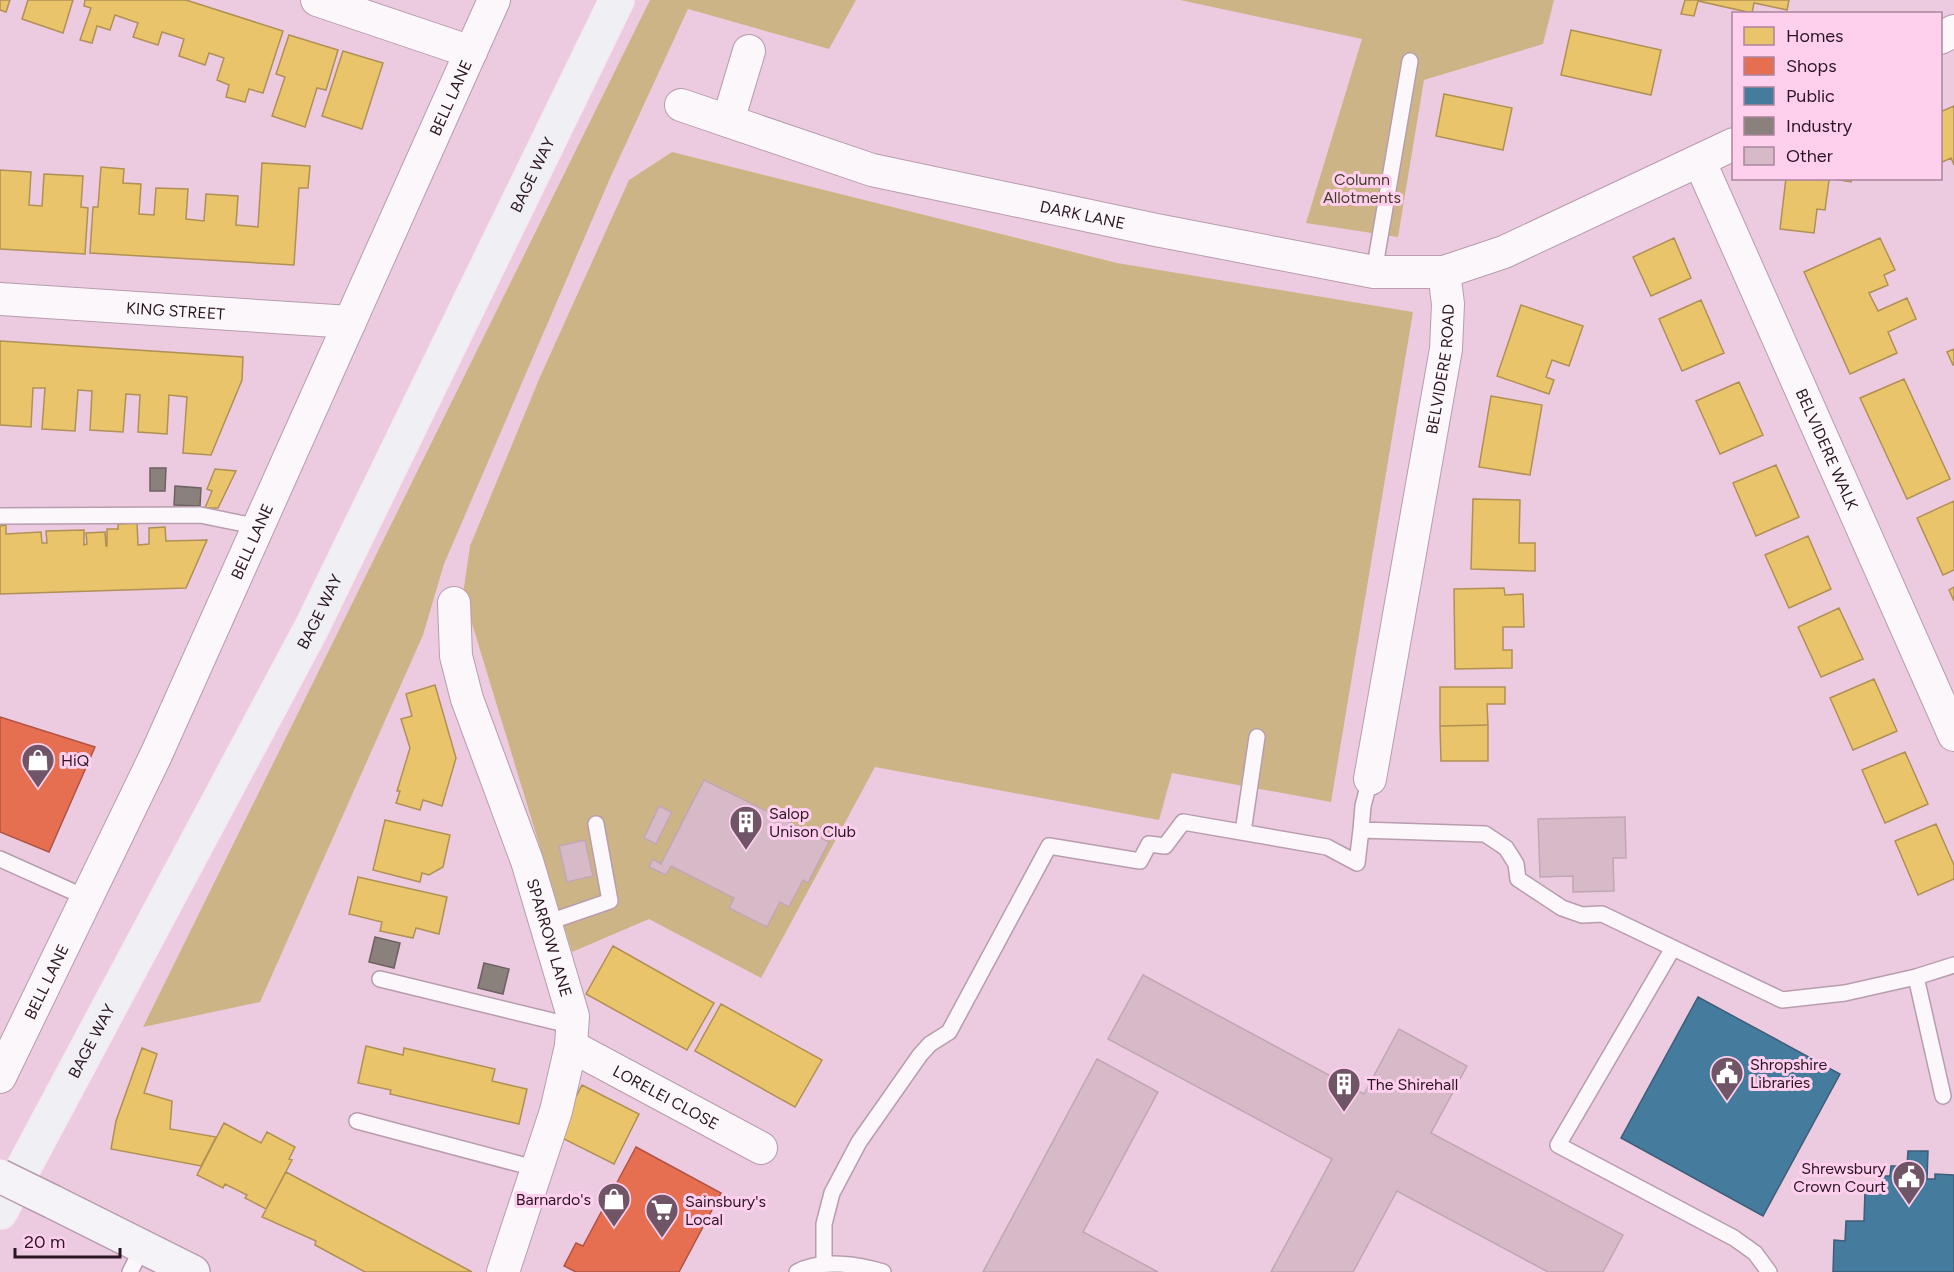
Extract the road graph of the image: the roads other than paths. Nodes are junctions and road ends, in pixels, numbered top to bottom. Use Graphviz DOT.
graph roads {
  1 [pos="317,0"];
  2 [pos="494,0"];
  3 [pos="616,0"];
  4 [pos="749,51"];
  5 [pos="471,52"];
  6 [pos="1410,61"];
  7 [pos="681,105"];
  8 [pos="728,122"];
  9 [pos="1732,145"];
  10 [pos="1700,162"];
  11 [pos="1374,272"];
  12 [pos="1444,272"];
  13 [pos="0,299"];
  14 [pos="350,322"];
  15 [pos="0,516"];
  16 [pos="259,527"];
  17 [pos="454,603"];
  18 [pos="1954,735"];
  19 [pos="1257,736"];
  20 [pos="1370,779"];
  21 [pos="596,824"];
  22 [pos="1361,830"];
  23 [pos="1243,832"];
  24 [pos="0,859"];
  25 [pos="87,898"];
  26 [pos="546,923"];
  27 [pos="1673,948"];
  28 [pos="1954,965"];
  29 [pos="1916,977"];
  30 [pos="380,979"];
  31 [pos="572,1036"];
  32 [pos="0,1077"];
  33 [pos="1943,1096"];
  34 [pos="357,1121"];
  35 [pos="761,1148"];
  36 [pos="538,1170"];
  37 [pos="0,1176"];
  38 [pos="0,1212"];
  39 [pos="137,1259"];
  40 [pos="824,1264"];
  41 [pos="858,1270"];
  42 [pos="194,1272"];
  43 [pos="503,1272"];
  44 [pos="797,1272"];
  45 [pos="883,1272"];
  46 [pos="1769,1272"];
  1 -- 5 [label="street"];
  2 -- 5 [label="street, BELL LANE"];
  3 -- 38 [label="main road, BAGE WAY"];
  4 -- 8 [label="street"];
  5 -- 14 [label="street, BELL LANE"];
  6 -- 11 [label="lane"];
  7 -- 8 [label="street, DARK LANE"];
  8 -- 11 [label="street, DARK LANE"];
  9 -- 10 [label="street"];
  10 -- 12 [label="street"];
  10 -- 18 [label="street, BELVIDERE WALK"];
  11 -- 12 [label="street, DARK LANE"];
  12 -- 20 [label="street, BELVIDERE ROAD"];
  13 -- 14 [label="street, KING STREET"];
  14 -- 16 [label="street, BELL LANE"];
  15 -- 16 [label="lane"];
  16 -- 25 [label="street, BELL LANE"];
  17 -- 26 [label="street, SPARROW LANE"];
  19 -- 23 [label="lane"];
  20 -- 22 [label="lane"];
  21 -- 26 [label="lane"];
  22 -- 23 [label="lane"];
  22 -- 27 [label="lane"];
  23 -- 40 [label="lane"];
  24 -- 25 [label="lane"];
  25 -- 32 [label="street, BELL LANE"];
  26 -- 31 [label="street, SPARROW LANE"];
  27 -- 29 [label="lane"];
  27 -- 46 [label="lane"];
  28 -- 29 [label="lane"];
  29 -- 33 [label="lane"];
  30 -- 31 [label="lane"];
  31 -- 35 [label="street, LORELEI CLOSE"];
  31 -- 36 [label="street, SPARROW LANE"];
  34 -- 36 [label="lane"];
  36 -- 43 [label="street, SPARROW LANE"];
  37 -- 39 [label="street, bridge"];
  39 -- 42 [label="street"];
  40 -- 41 [label="lane"];
  40 -- 44 [label="lane"];
  41 -- 45 [label="lane"];
}
